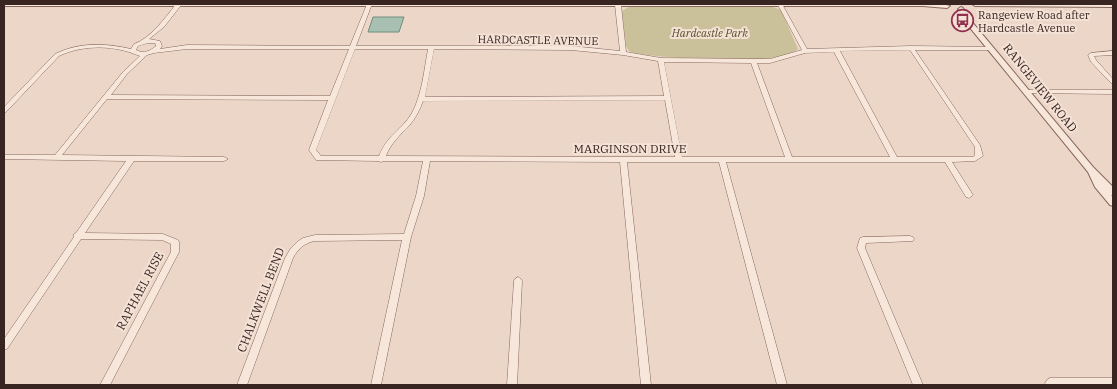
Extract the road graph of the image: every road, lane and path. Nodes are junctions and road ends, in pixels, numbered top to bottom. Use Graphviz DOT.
graph roads {
  1 [pos="4,4"];
  2 [pos="35,4"];
  3 [pos="126,4"];
  4 [pos="179,4"];
  5 [pos="370,4"];
  6 [pos="496,4"];
  7 [pos="682,4"];
  8 [pos="925,4"];
  9 [pos="977,4"];
  10 [pos="618,5"];
  11 [pos="781,5"];
  12 [pos="1113,5"];
  13 [pos="947,6"];
  14 [pos="962,7"];
  15 [pos="969,23"];
  16 [pos="162,26"];
  17 [pos="142,42"];
  18 [pos="159,43"];
  19 [pos="105,47"];
  20 [pos="187,48"];
  21 [pos="352,48"];
  22 [pos="431,48"];
  23 [pos="911,48"];
  24 [pos="991,48"];
  25 [pos="836,50"];
  26 [pos="154,51"];
  27 [pos="805,51"];
  28 [pos="133,52"];
  29 [pos="624,53"];
  30 [pos="1113,53"];
  31 [pos="146,54"];
  32 [pos="661,60"];
  33 [pos="753,61"];
  34 [pos="125,73"];
  35 [pos="1113,82"];
  36 [pos="1027,92"];
  37 [pos="1113,92"];
  38 [pos="105,97"];
  39 [pos="332,98"];
  40 [pos="668,98"];
  41 [pos="420,99"];
  42 [pos="4,111"];
  43 [pos="4,157"];
  44 [pos="56,158"];
  45 [pos="131,158"];
  46 [pos="224,159"];
  47 [pos="381,160"];
  48 [pos="427,160"];
  49 [pos="623,160"];
  50 [pos="679,160"];
  51 [pos="722,160"];
  52 [pos="790,160"];
  53 [pos="895,160"];
  54 [pos="948,160"];
  55 [pos="1090,169"];
  56 [pos="1113,192"];
  57 [pos="969,195"];
  58 [pos="1113,203"];
  59 [pos="77,236"];
  60 [pos="407,238"];
  61 [pos="910,239"];
  62 [pos="518,281"];
  63 [pos="4,346"];
  64 [pos="1113,383"];
  65 [pos="105,385"];
  66 [pos="242,385"];
  67 [pos="376,385"];
  68 [pos="512,385"];
  69 [pos="646,385"];
  70 [pos="782,385"];
  71 [pos="918,385"];
  72 [pos="1051,385"];
  1 -- 2 [label="street"];
  2 -- 3 [label="street"];
  3 -- 4 [label="street"];
  4 -- 5 [label="street"];
  4 -- 16 [label="street"];
  5 -- 6 [label="street"];
  5 -- 21 [label="street, MARGINSON DRIVE"];
  6 -- 10 [label="street"];
  7 -- 10 [label="street"];
  7 -- 11 [label="street"];
  8 -- 11 [label="street"];
  8 -- 13 [label="street"];
  9 -- 12 [label="street"];
  9 -- 14 [label="street"];
  10 -- 29 [label="street"];
  11 -- 27 [label="street"];
  13 -- 14 [label="street"];
  13 -- 15 [label="street, RANGEVIEW ROAD"];
  14 -- 15 [label="street, RANGEVIEW ROAD"];
  15 -- 24 [label="street, RANGEVIEW ROAD"];
  16 -- 17 [label="street"];
  16 -- 18 [label="street"];
  17 -- 18 [label="street"];
  17 -- 19 [label="street"];
  17 -- 28 [label="street"];
  18 -- 20 [label="street"];
  18 -- 26 [label="street"];
  19 -- 28 [label="street"];
  19 -- 42 [label="street"];
  20 -- 21 [label="street, HARDCASTLE AVENUE"];
  20 -- 26 [label="street"];
  21 -- 22 [label="street, HARDCASTLE AVENUE"];
  21 -- 39 [label="street, MARGINSON DRIVE"];
  22 -- 29 [label="street, HARDCASTLE AVENUE"];
  22 -- 41 [label="street"];
  23 -- 24 [label="street, HARDCASTLE AVENUE"];
  23 -- 25 [label="street, HARDCASTLE AVENUE"];
  23 -- 54 [label="street, MARGINSON DRIVE"];
  24 -- 36 [label="street, RANGEVIEW ROAD"];
  25 -- 27 [label="street, HARDCASTLE AVENUE"];
  25 -- 53 [label="street"];
  26 -- 31 [label="street"];
  27 -- 33 [label="street, HARDCASTLE AVENUE"];
  28 -- 31 [label="street"];
  28 -- 34 [label="street"];
  29 -- 32 [label="street, HARDCASTLE AVENUE"];
  30 -- 35 [label="street"];
  31 -- 34 [label="street"];
  32 -- 33 [label="street, HARDCASTLE AVENUE"];
  32 -- 40 [label="street"];
  33 -- 52 [label="street"];
  34 -- 38 [label="street"];
  36 -- 37 [label="street"];
  36 -- 55 [label="street, RANGEVIEW ROAD"];
  38 -- 39 [label="street"];
  38 -- 44 [label="street"];
  39 -- 47 [label="street, MARGINSON DRIVE"];
  40 -- 41 [label="street"];
  40 -- 50 [label="street"];
  41 -- 47 [label="street"];
  43 -- 44 [label="street"];
  44 -- 45 [label="street"];
  45 -- 46 [label="street"];
  45 -- 59 [label="street"];
  47 -- 48 [label="street, MARGINSON DRIVE"];
  48 -- 49 [label="street, MARGINSON DRIVE"];
  48 -- 60 [label="street"];
  49 -- 50 [label="street, MARGINSON DRIVE"];
  49 -- 69 [label="street"];
  50 -- 51 [label="street, MARGINSON DRIVE"];
  51 -- 52 [label="street, MARGINSON DRIVE"];
  51 -- 70 [label="street"];
  52 -- 53 [label="street, MARGINSON DRIVE"];
  53 -- 54 [label="street, MARGINSON DRIVE"];
  54 -- 57 [label="street"];
  55 -- 56 [label="street, RANGEVIEW ROAD"];
  55 -- 58 [label="street, RANGEVIEW ROAD"];
  59 -- 63 [label="street"];
  59 -- 65 [label="street, RAPHAEL RISE"];
  60 -- 66 [label="street, CHALKWELL BEND"];
  60 -- 67 [label="street"];
  61 -- 71 [label="street"];
  62 -- 68 [label="street"];
  64 -- 72 [label="street"];
}
